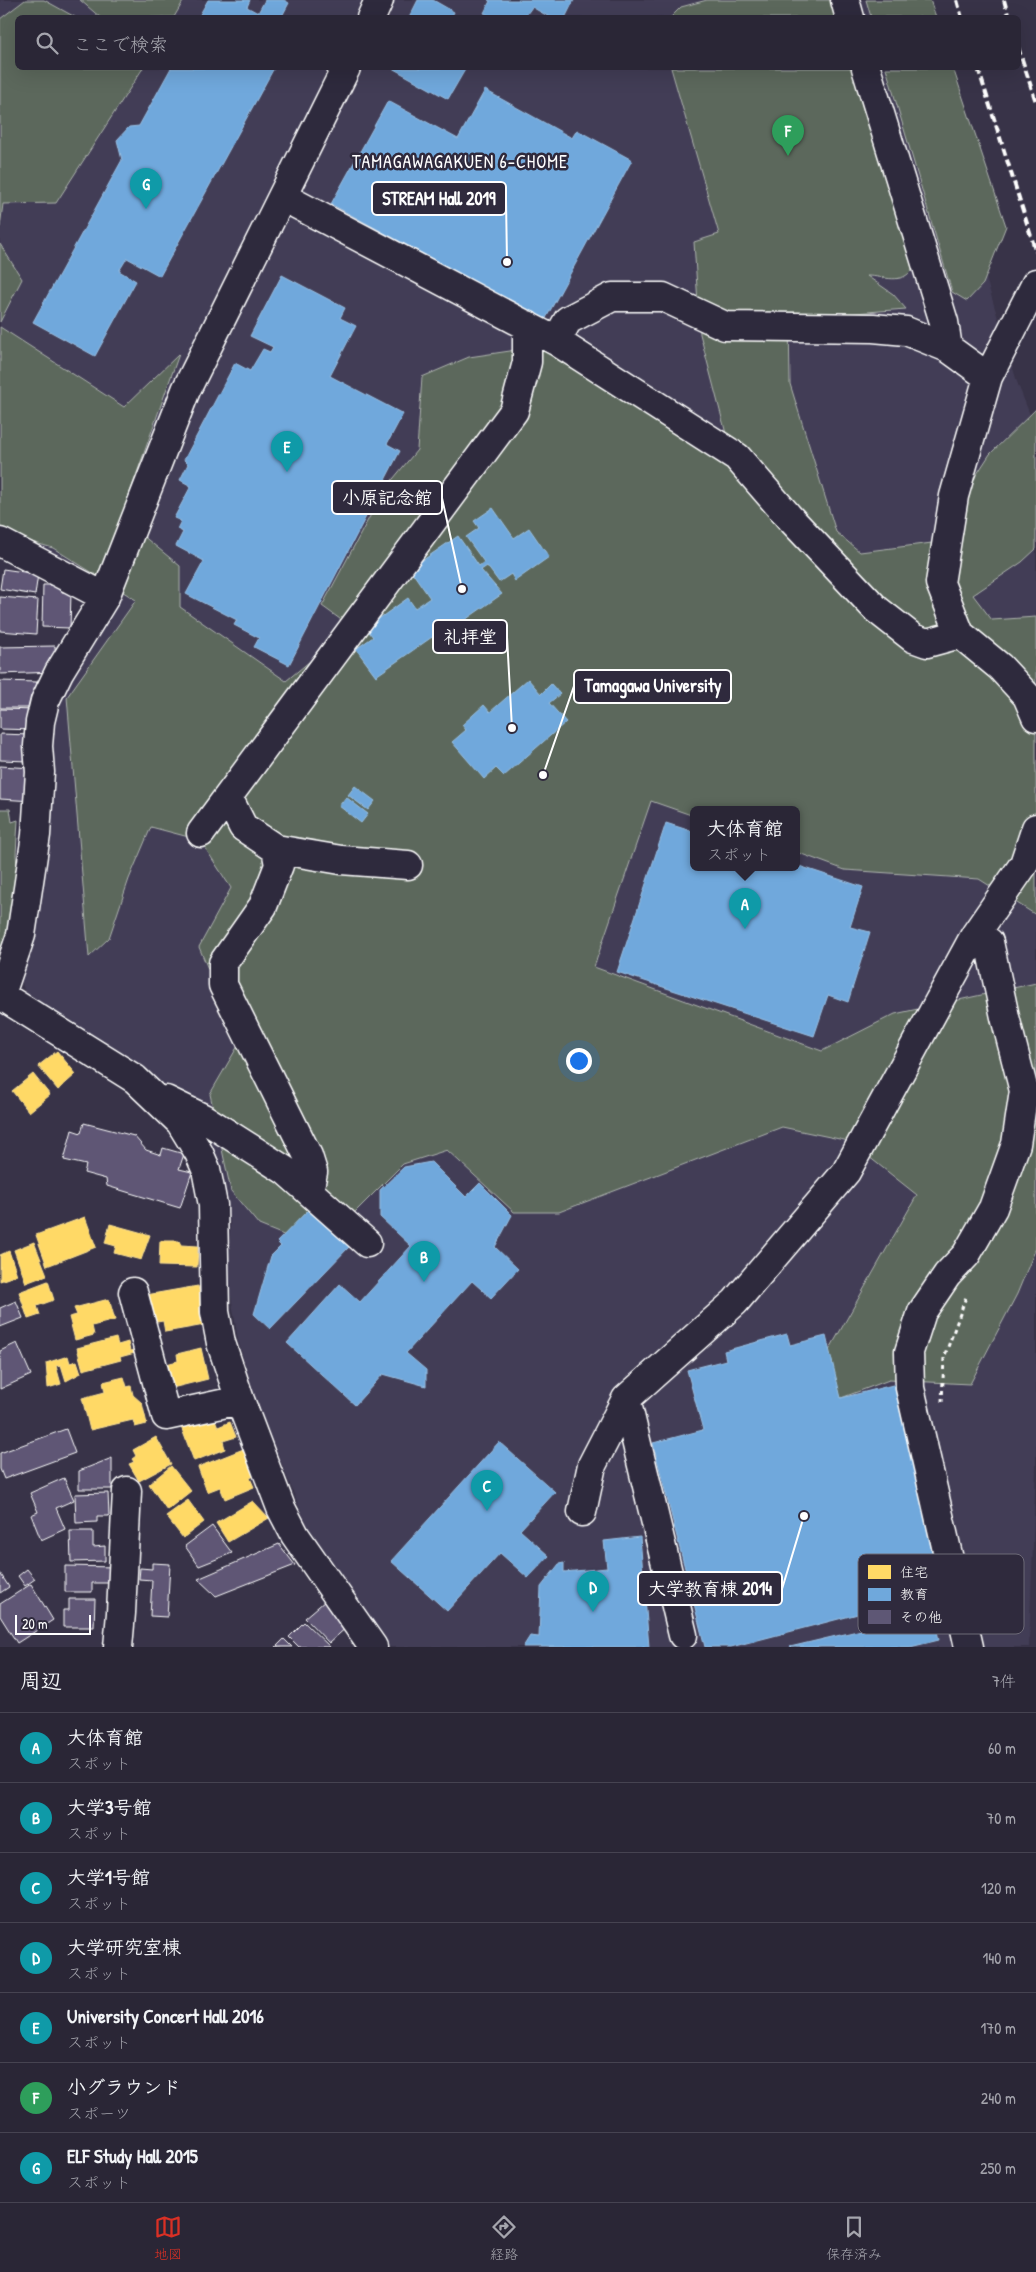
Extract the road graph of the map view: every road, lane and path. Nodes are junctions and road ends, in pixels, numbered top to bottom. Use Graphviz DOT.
graph roads {
  1 [pos="379,0"];
  2 [pos="845,0"];
  3 [pos="372,15"];
  4 [pos="849,15"];
  5 [pos="345,70"];
  6 [pos="867,70"];
  7 [pos="282,197"];
  8 [pos="1036,284"];
  9 [pos="527,325"];
  10 [pos="556,341"];
  11 [pos="948,348"];
  12 [pos="993,367"];
  13 [pos="0,542"];
  14 [pos="105,597"];
  15 [pos="960,634"];
  16 [pos="1036,717"];
  17 [pos="228,797"];
  18 [pos="1036,828"];
  19 [pos="201,833"];
  20 [pos="276,849"];
  21 [pos="408,865"];
  22 [pos="975,935"];
  23 [pos="1,997"];
  24 [pos="149,1091"];
  25 [pos="308,1191"];
  26 [pos="367,1243"];
  27 [pos="966,1255"];
  28 [pos="133,1292"];
  29 [pos="626,1399"];
  30 [pos="240,1400"];
  31 [pos="942,1407"];
  32 [pos="127,1491"];
  33 [pos="582,1512"];
  34 [pos="948,1554"];
  35 [pos="966,1634"];
  36 [pos="683,1635"];
  37 [pos="118,1647"];
  38 [pos="374,1647"];
  39 [pos="969,1647"];
  1 -- 3 [label="street"];
  2 -- 4 [label="street"];
  5 -- 7 [label="street"];
  6 -- 11 [label="street"];
  7 -- 9 [label="street"];
  7 -- 14 [label="street"];
  8 -- 12 [label="street"];
  9 -- 10 [label="street"];
  9 -- 17 [label="street"];
  10 -- 11 [label="street"];
  10 -- 15 [label="street"];
  11 -- 12 [label="street"];
  12 -- 15 [label="street"];
  13 -- 14 [label="street"];
  14 -- 23 [label="street"];
  15 -- 16 [label="street"];
  17 -- 19 [label="street"];
  17 -- 20 [label="street"];
  18 -- 22 [label="street"];
  20 -- 21 [label="street"];
  20 -- 25 [label="street"];
  22 -- 27 [label="street"];
  22 -- 29 [label="street"];
  23 -- 24 [label="street"];
  24 -- 25 [label="street"];
  24 -- 30 [label="street"];
  25 -- 26 [label="street"];
  27 -- 31 [label="path"];
  27 -- 34 [label="street"];
  28 -- 30 [label="street"];
  29 -- 33 [label="street"];
  29 -- 36 [label="street"];
  30 -- 38 [label="street"];
  32 -- 37 [label="street"];
  35 -- 39 [label="street"];
}
